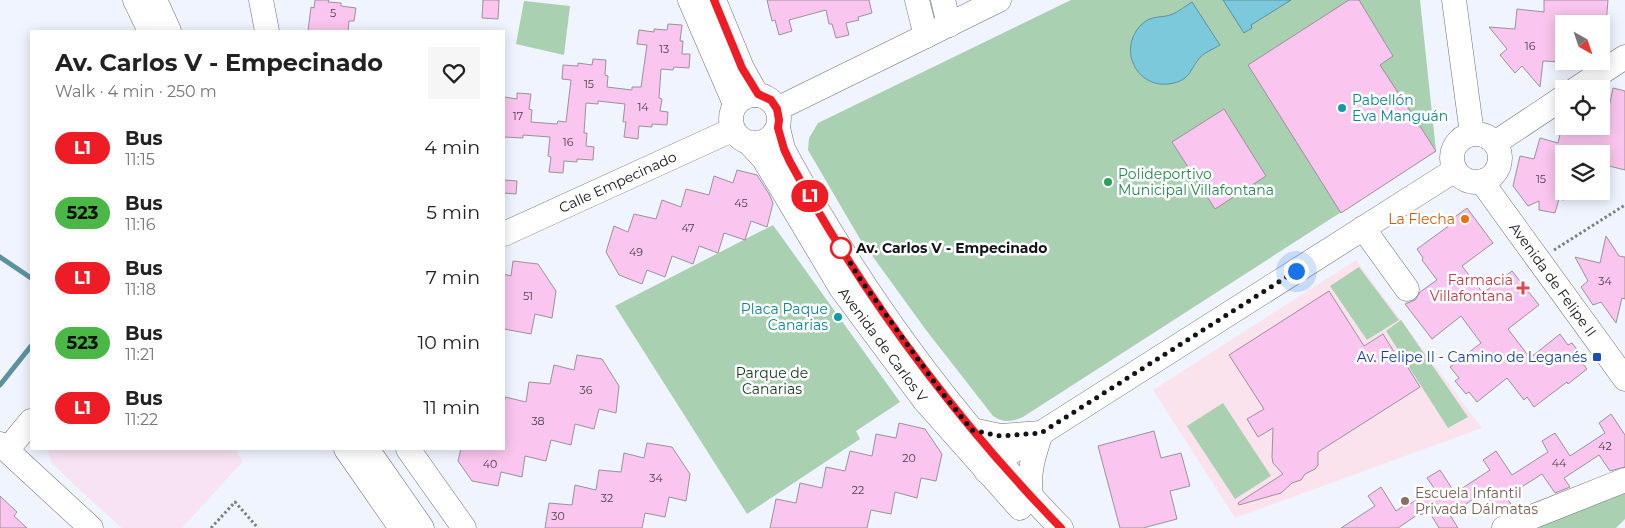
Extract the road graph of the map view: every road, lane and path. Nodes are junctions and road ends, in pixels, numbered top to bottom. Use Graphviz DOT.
graph roads {
  1 [pos="135,0"];
  2 [pos="155,0"];
  3 [pos="261,0"];
  4 [pos="690,0"];
  5 [pos="714,0"];
  6 [pos="917,0"];
  7 [pos="943,0"];
  8 [pos="999,0"];
  9 [pos="1454,0"];
  10 [pos="949,25"];
  11 [pos="150,30"];
  12 [pos="170,30"];
  13 [pos="267,30"];
  14 [pos="926,36"];
  15 [pos="1625,57"];
  16 [pos="1590,80"];
  17 [pos="758,94"];
  18 [pos="1555,103"];
  19 [pos="735,104"];
  20 [pos="778,119"];
  21 [pos="732,130"];
  22 [pos="1472,134"];
  23 [pos="1495,143"];
  24 [pos="751,145"];
  25 [pos="1455,170"];
  26 [pos="1483,181"];
  27 [pos="1625,205"];
  28 [pos="1363,228"];
  29 [pos="505,234"];
  30 [pos="1552,252"];
  31 [pos="1407,288"];
  32 [pos="1625,378"];
  33 [pos="30,422"];
  34 [pos="972,430"];
  35 [pos="1041,433"];
  36 [pos="3,447"];
  37 [pos="347,450"];
  38 [pos="368,450"];
  39 [pos="409,450"];
  40 [pos="993,466"];
  41 [pos="1625,480"];
  42 [pos="1031,497"];
  43 [pos="91,528"];
  44 [pos="211,528"];
  45 [pos="258,528"];
  46 [pos="401,528"];
  47 [pos="422,528"];
  48 [pos="464,528"];
  49 [pos="1038,528"];
  50 [pos="1061,528"];
  51 [pos="1504,528"];
  1 -- 11 [label="street"];
  2 -- 12 [label="street"];
  3 -- 13 [label="street"];
  4 -- 19 [label="street"];
  5 -- 17 [label="street"];
  6 -- 14 [label="street"];
  7 -- 10 [label="street"];
  8 -- 10 [label="street"];
  9 -- 22 [label="street"];
  10 -- 14 [label="street"];
  14 -- 20 [label="street"];
  15 -- 16 [label="street"];
  17 -- 19 [label="street"];
  17 -- 20 [label="street"];
  18 -- 23 [label="street"];
  19 -- 21 [label="street"];
  20 -- 24 [label="street"];
  20 -- 34 [label="street, Avenida de Carlos V"];
  21 -- 24 [label="street"];
  21 -- 29 [label="street, Calle Empecinado"];
  22 -- 23 [label="street"];
  22 -- 25 [label="street"];
  23 -- 26 [label="street"];
  24 -- 40 [label="street, Avenida de Carlos V"];
  25 -- 26 [label="street"];
  25 -- 28 [label="street"];
  26 -- 32 [label="street, Avenida de Felipe II"];
  27 -- 30 [label="path"];
  28 -- 31 [label="street"];
  28 -- 35 [label="street"];
  33 -- 36 [label="street"];
  34 -- 35 [label="street"];
  34 -- 40 [label="street, Avenida de Carlos V"];
  35 -- 40 [label="street"];
  35 -- 42 [label="street"];
  36 -- 43 [label="street"];
  37 -- 46 [label="street"];
  38 -- 47 [label="street"];
  39 -- 48 [label="street"];
  40 -- 42 [label="street, Avenida de Carlos V"];
  40 -- 49 [label="street, Avenida de Carlos V"];
  41 -- 51 [label="street"];
  42 -- 50 [label="street, Avenida de Carlos V"];
  44 -- 45 [label="path"];
}
